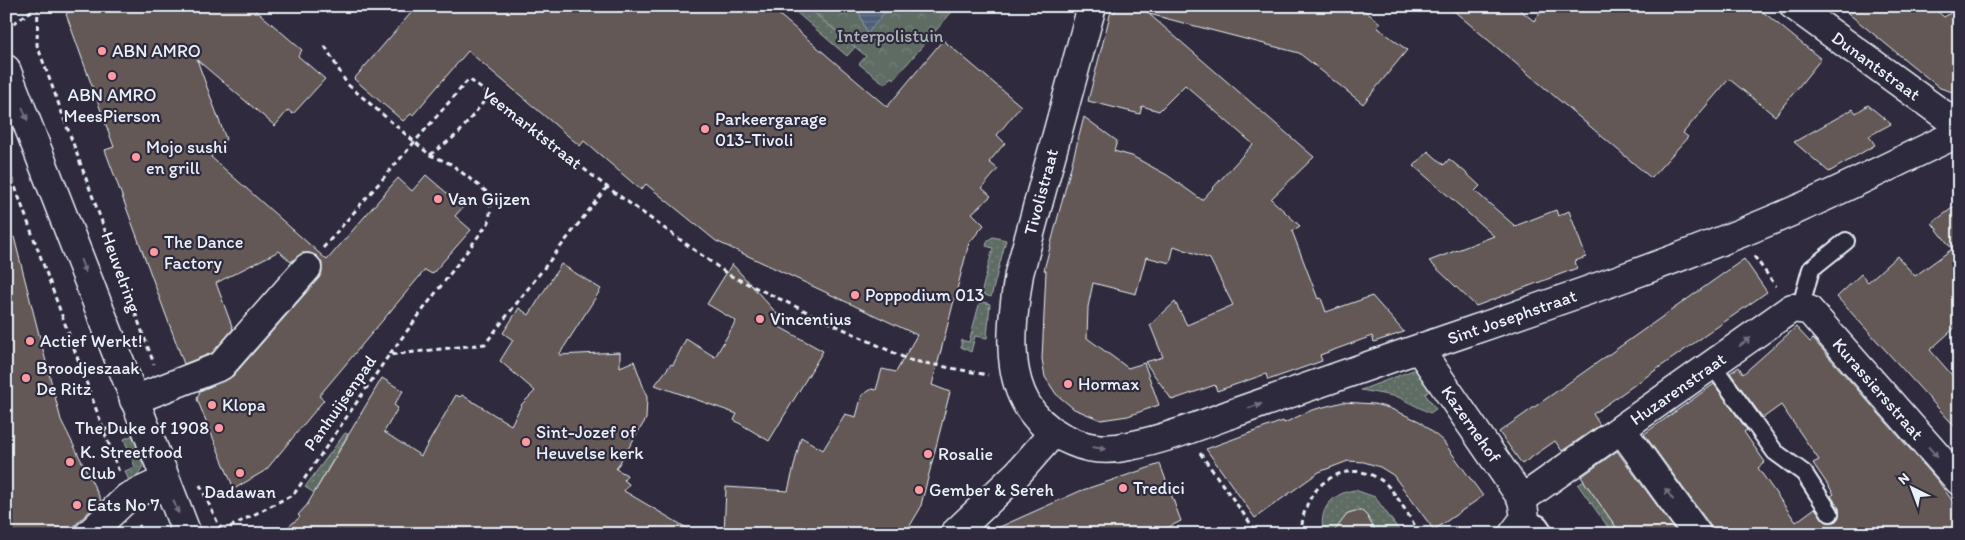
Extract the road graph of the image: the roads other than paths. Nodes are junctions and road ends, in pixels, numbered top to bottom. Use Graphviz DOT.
graph roads {
  1 [pos="1092,6"];
  2 [pos="1794,6"];
  3 [pos="6,69"];
  4 [pos="1959,126"];
  5 [pos="1959,133"];
  6 [pos="1846,241"];
  7 [pos="307,268"];
  8 [pos="1796,309"];
  9 [pos="1419,349"];
  10 [pos="1713,366"];
  11 [pos="134,400"];
  12 [pos="1621,428"];
  13 [pos="1054,432"];
  14 [pos="164,480"];
  15 [pos="1959,481"];
  16 [pos="1830,513"];
  17 [pos="1527,521"];
  18 [pos="89,534"];
  19 [pos="187,534"];
  20 [pos="954,534"];
  21 [pos="1698,534"];
  1 -- 13 [label="street, Tivolistraat"];
  2 -- 4 [label="street, Dunantstraat"];
  3 -- 11 [label="street, Heuvelring, one-way"];
  5 -- 9 [label="street, Sint Josephstraat"];
  6 -- 8 [label="lane"];
  7 -- 11 [label="street"];
  10 -- 8 [label="street, Huzarenstraat, one-way"];
  8 -- 15 [label="street, Kurassiersstraat, one-way"];
  13 -- 9 [label="street, Sint Josephstraat, one-way"];
  9 -- 17 [label="street, Kazernehof"];
  10 -- 12 [label="street, Huzarenstraat"];
  10 -- 16 [label="lane"];
  11 -- 14 [label="street, Heuvelring"];
  12 -- 17 [label="street, Kazernehof"];
  21 -- 12 [label="street, Huzarenstraat, one-way"];
  13 -- 20 [label="street"];
  14 -- 18 [label="street"];
  14 -- 19 [label="street, Heuvelring, one-way"];
}
